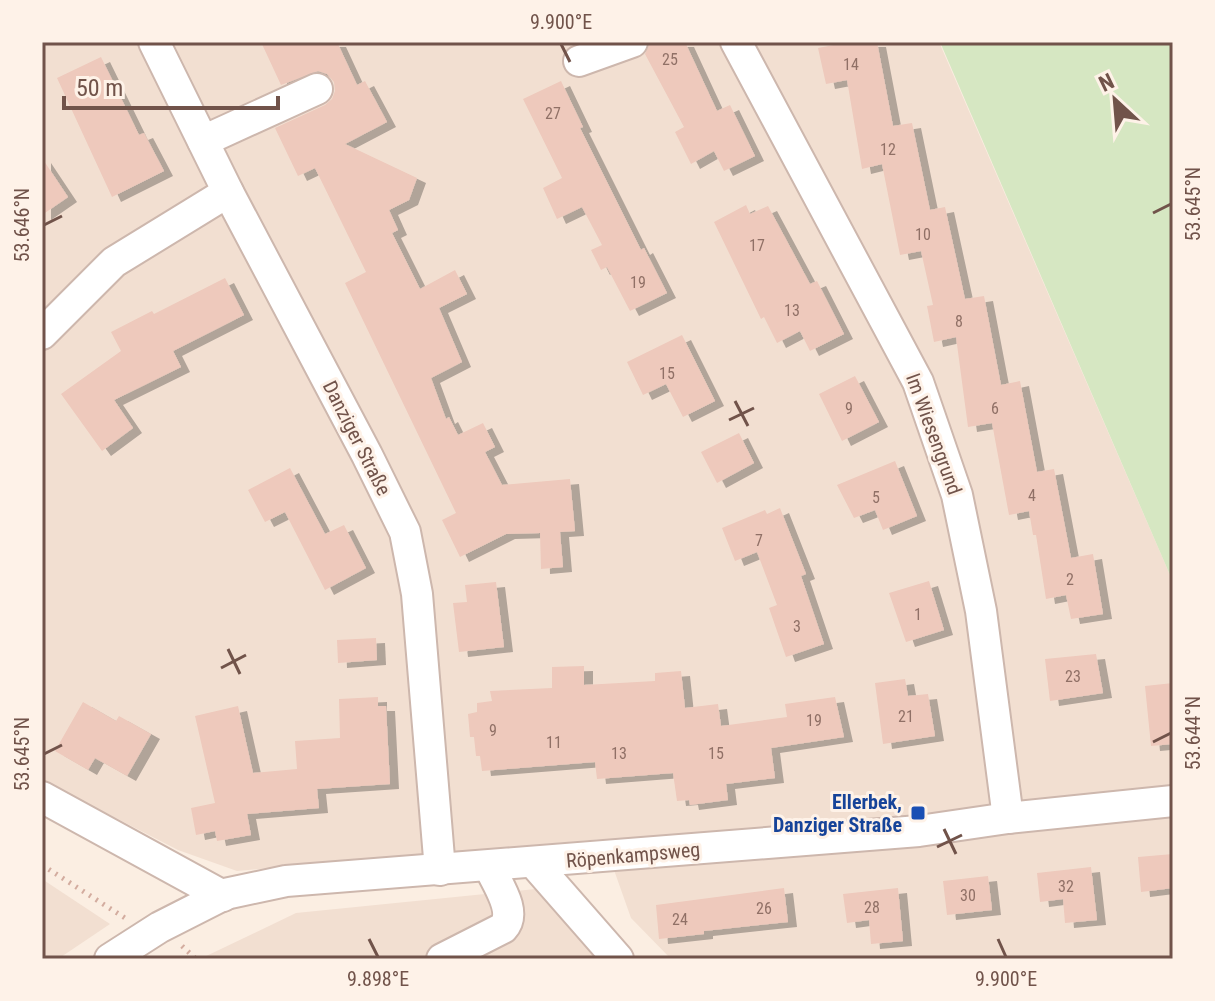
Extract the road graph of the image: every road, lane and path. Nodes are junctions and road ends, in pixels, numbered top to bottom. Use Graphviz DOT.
graph roads {
  1 [pos="154,42"];
  2 [pos="632,42"];
  3 [pos="736,42"];
  4 [pos="579,61"];
  5 [pos="317,89"];
  6 [pos="203,141"];
  7 [pos="228,192"];
  8 [pos="42,334"];
  9 [pos="42,797"];
  10 [pos="1173,801"];
  11 [pos="1008,818"];
  12 [pos="534,863"];
  13 [pos="42,865"];
  14 [pos="489,866"];
  15 [pos="440,870"];
  16 [pos="223,896"];
  17 [pos="149,934"];
  18 [pos="110,959"];
  19 [pos="442,959"];
  20 [pos="618,959"];
  1 -- 6 [label="street, Danziger Straße"];
  2 -- 4 [label="street"];
  3 -- 11 [label="street, Im Wiesengrund"];
  5 -- 6 [label="street"];
  6 -- 7 [label="street, Danziger Straße"];
  7 -- 8 [label="street"];
  7 -- 15 [label="street, Danziger Straße"];
  9 -- 16 [label="street"];
  10 -- 11 [label="street, Röpenkampsweg"];
  11 -- 12 [label="street, Röpenkampsweg"];
  12 -- 14 [label="street, Röpenkampsweg"];
  12 -- 20 [label="street"];
  13 -- 17 [label="path"];
  14 -- 15 [label="street, Röpenkampsweg"];
  14 -- 19 [label="street"];
  15 -- 16 [label="street, Röpenkampsweg"];
  16 -- 17 [label="street, Röpenkampsweg"];
  17 -- 18 [label="street, Röpenkampsweg"];
}
